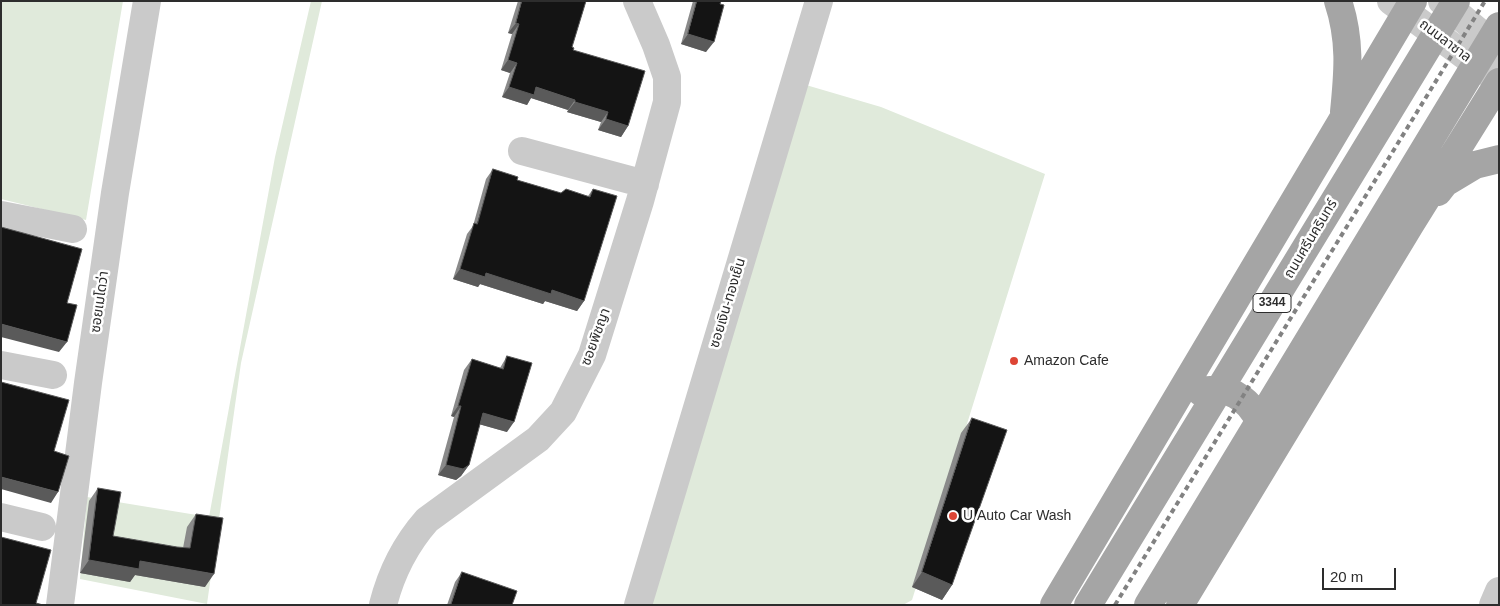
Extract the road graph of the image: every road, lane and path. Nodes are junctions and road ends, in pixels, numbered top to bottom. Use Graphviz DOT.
graph roads {
  1 [pos="147,1"];
  2 [pos="637,1"];
  3 [pos="820,1"];
  4 [pos="1338,1"];
  5 [pos="1442,1"];
  6 [pos="1456,1"];
  7 [pos="1404,5"];
  8 [pos="1499,26"];
  9 [pos="1499,49"];
  10 [pos="1499,82"];
  11 [pos="1343,121"];
  12 [pos="522,151"];
  13 [pos="1499,159"];
  14 [pos="645,184"];
  15 [pos="1,215"];
  16 [pos="1410,225"];
  17 [pos="73,229"];
  18 [pos="1,365"];
  19 [pos="53,375"];
  20 [pos="1166,416"];
  21 [pos="1264,466"];
  22 [pos="1,517"];
  23 [pos="42,527"];
  24 [pos="1499,591"];
  25 [pos="60,605"];
  26 [pos="382,605"];
  27 [pos="638,605"];
  28 [pos="1054,605"];
  29 [pos="1088,605"];
  30 [pos="1148,605"];
  31 [pos="1180,605"];
  32 [pos="1493,605"];
  1 -- 25 [label="street, ซอยเมโดว่า"];
  2 -- 14 [label="street, ซอยพิชญา"];
  3 -- 27 [label="street, ซอยเงิน-ทองเย็น"];
  4 -- 11 [label="main road"];
  5 -- 9 [label="street, ถนนลาซาล"];
  6 -- 29 [label="main road, ถนนศรีนครินทร์ / 3344"];
  7 -- 10 [label="street, ถนนลาซาล"];
  7 -- 11 [label="main road, 3344"];
  8 -- 30 [label="main road"];
  10 -- 16 [label="main road"];
  11 -- 20 [label="main road, 3344"];
  12 -- 14 [label="street"];
  13 -- 16 [label="main road"];
  14 -- 26 [label="street, ซอยพิชญา"];
  15 -- 17 [label="street"];
  16 -- 21 [label="main road"];
  18 -- 19 [label="street"];
  20 -- 21 [label="main road"];
  20 -- 28 [label="main road, 3344"];
  21 -- 31 [label="main road"];
  22 -- 23 [label="street"];
  24 -- 32 [label="street"];
}
